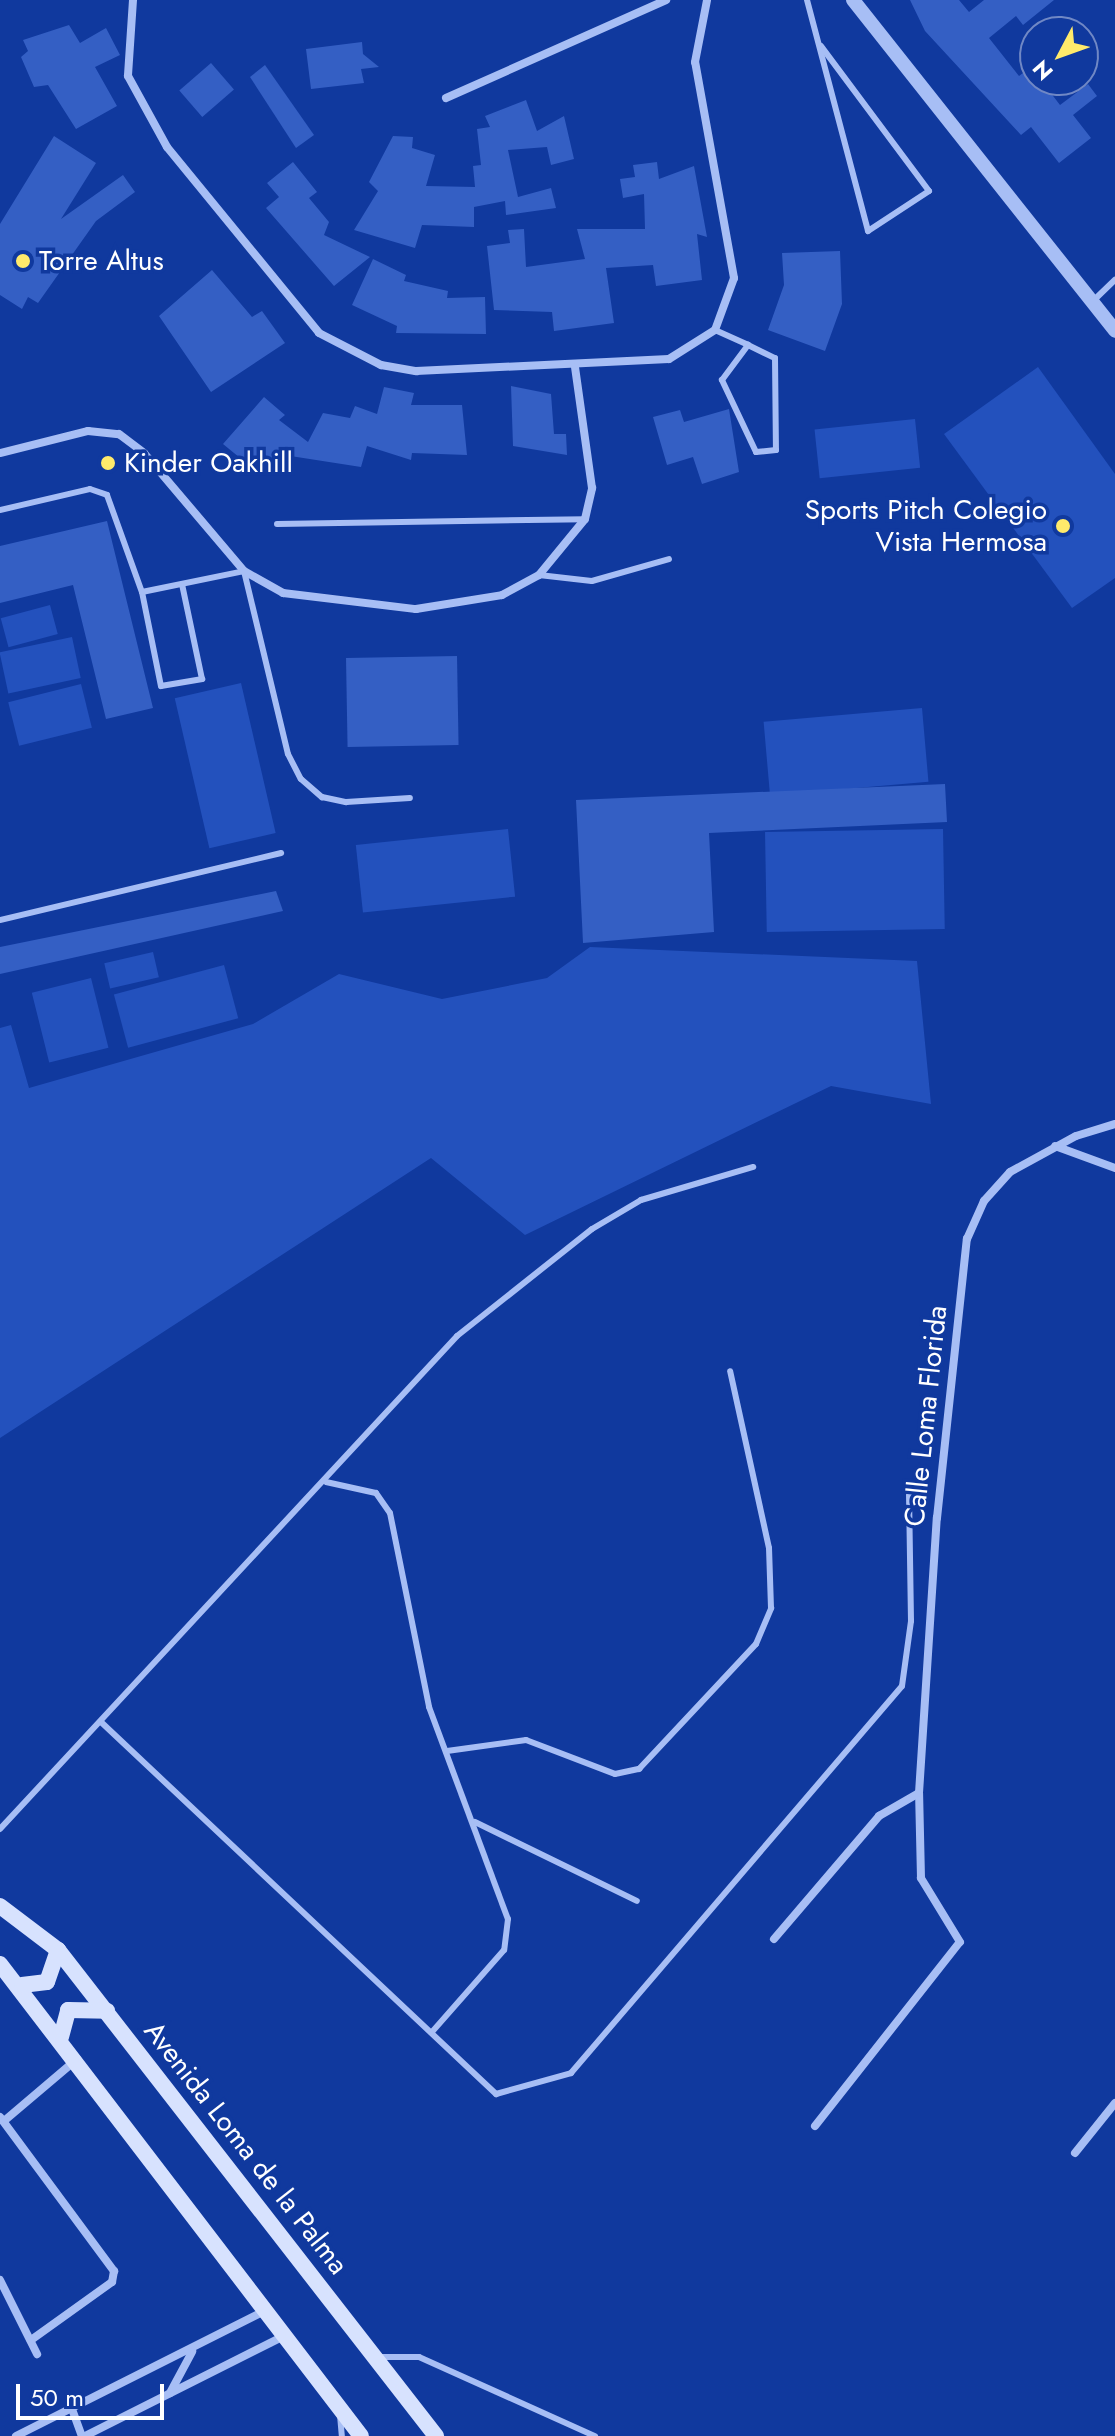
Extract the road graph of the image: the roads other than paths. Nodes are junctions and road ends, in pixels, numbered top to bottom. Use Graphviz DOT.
graph roads {
  1 [pos="133,0"];
  2 [pos="666,0"];
  3 [pos="707,0"];
  4 [pos="807,0"];
  5 [pos="853,0"];
  6 [pos="821,46"];
  7 [pos="446,98"];
  8 [pos="1115,280"];
  9 [pos="1092,302"];
  10 [pos="715,330"];
  11 [pos="1115,331"];
  12 [pos="748,345"];
  13 [pos="575,367"];
  14 [pos="0,453"];
  15 [pos="0,510"];
  16 [pos="585,519"];
  17 [pos="277,524"];
  18 [pos="669,559"];
  19 [pos="244,571"];
  20 [pos="539,575"];
  21 [pos="182,584"];
  22 [pos="142,592"];
  23 [pos="410,798"];
  24 [pos="281,853"];
  25 [pos="0,920"];
  26 [pos="1115,1124"];
  27 [pos="1055,1146"];
  28 [pos="753,1167"];
  29 [pos="1115,1168"];
  30 [pos="730,1371"];
  31 [pos="326,1482"];
  32 [pos="909,1495"];
  33 [pos="101,1722"];
  34 [pos="447,1751"];
  35 [pos="919,1793"];
  36 [pos="474,1822"];
  37 [pos="2,1827"];
  38 [pos="0,1835"];
  39 [pos="637,1901"];
  40 [pos="0,1906"];
  41 [pos="774,1939"];
  42 [pos="58,1950"];
  43 [pos="0,1964"];
  44 [pos="22,1985"];
  45 [pos="107,2011"];
  46 [pos="432,2032"];
  47 [pos="61,2037"];
  48 [pos="77,2059"];
  49 [pos="1115,2103"];
  50 [pos="2,2119"];
  51 [pos="815,2126"];
  52 [pos="1075,2153"];
  53 [pos="0,2280"];
  54 [pos="265,2311"];
  55 [pos="285,2336"];
  56 [pos="31,2340"];
  57 [pos="193,2350"];
  58 [pos="37,2354"];
  59 [pos="375,2358"];
  60 [pos="169,2394"];
  61 [pos="340,2408"];
  62 [pos="72,2409"];
  63 [pos="16,2436"];
  64 [pos="83,2436"];
  65 [pos="342,2436"];
  66 [pos="361,2436"];
  67 [pos="436,2436"];
  68 [pos="595,2436"];
  1 -- 13 [label="street"];
  2 -- 7 [label="street"];
  3 -- 10 [label="street"];
  4 -- 6 [label="lane"];
  5 -- 9 [label="street"];
  6 -- 6 [label="lane"];
  8 -- 9 [label="lane"];
  9 -- 11 [label="street"];
  10 -- 12 [label="lane"];
  10 -- 13 [label="street"];
  12 -- 12 [label="lane"];
  13 -- 16 [label="street"];
  14 -- 19 [label="street"];
  15 -- 22 [label="lane"];
  16 -- 17 [label="lane"];
  16 -- 20 [label="street"];
  18 -- 20 [label="lane"];
  19 -- 20 [label="street"];
  19 -- 21 [label="lane"];
  19 -- 23 [label="lane"];
  21 -- 22 [label="lane"];
  21 -- 22 [label="lane"];
  24 -- 25 [label="lane"];
  26 -- 27 [label="street, Calle Loma Florida"];
  27 -- 29 [label="street"];
  27 -- 35 [label="street, Calle Loma Florida"];
  28 -- 31 [label="lane"];
  30 -- 34 [label="lane"];
  31 -- 33 [label="lane"];
  31 -- 34 [label="lane"];
  32 -- 46 [label="lane"];
  33 -- 37 [label="lane"];
  33 -- 46 [label="lane"];
  34 -- 36 [label="lane"];
  35 -- 41 [label="street"];
  35 -- 51 [label="street, Calle Loma Florida"];
  36 -- 39 [label="lane"];
  36 -- 46 [label="lane"];
  37 -- 38 [label="lane"];
  40 -- 42 [label="main road, Avenida Loma de la Palma"];
  42 -- 44 [label="main road"];
  42 -- 45 [label="main road, Avenida Loma de la Palma"];
  43 -- 44 [label="main road"];
  44 -- 47 [label="main road"];
  45 -- 47 [label="main road"];
  45 -- 59 [label="main road, Avenida Loma de la Palma"];
  47 -- 48 [label="main road"];
  48 -- 50 [label="street"];
  48 -- 54 [label="main road"];
  49 -- 52 [label="street"];
  50 -- 56 [label="street"];
  53 -- 56 [label="street"];
  54 -- 55 [label="main road"];
  54 -- 57 [label="street"];
  55 -- 60 [label="street"];
  55 -- 61 [label="main road"];
  56 -- 58 [label="street"];
  57 -- 60 [label="street"];
  57 -- 62 [label="street"];
  59 -- 67 [label="main road, Avenida Loma de la Palma"];
  59 -- 68 [label="lane"];
  60 -- 64 [label="street"];
  61 -- 65 [label="lane"];
  61 -- 66 [label="main road"];
  62 -- 63 [label="street"];
  62 -- 64 [label="street"];
}
